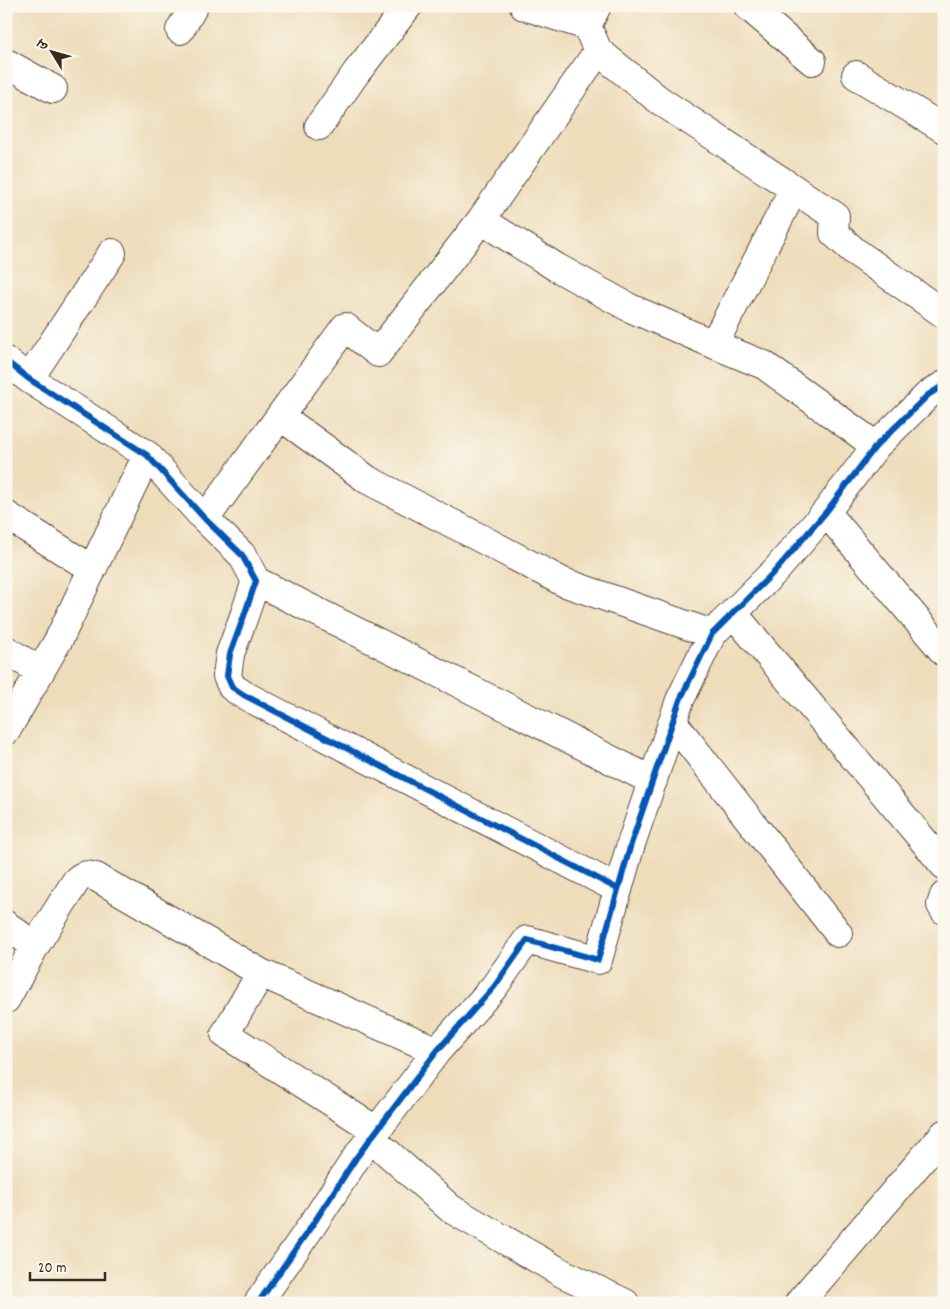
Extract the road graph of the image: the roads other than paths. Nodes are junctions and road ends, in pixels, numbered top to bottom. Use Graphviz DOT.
graph roads {
  1 [pos="194,6"];
  2 [pos="408,6"];
  3 [pos="524,6"];
  4 [pos="748,6"];
  5 [pos="592,16"];
  6 [pos="180,30"];
  7 [pos="598,52"];
  8 [pos="812,61"];
  9 [pos="6,63"];
  10 [pos="856,75"];
  11 [pos="53,89"];
  12 [pos="319,126"];
  13 [pos="944,129"];
  14 [pos="794,189"];
  15 [pos="481,220"];
  16 [pos="112,254"];
  17 [pos="944,314"];
  18 [pos="714,344"];
  19 [pos="6,361"];
  20 [pos="29,379"];
  21 [pos="944,385"];
  22 [pos="280,416"];
  23 [pos="876,446"];
  24 [pos="146,455"];
  25 [pos="826,512"];
  26 [pos="6,515"];
  27 [pos="205,519"];
  28 [pos="92,569"];
  29 [pos="256,581"];
  30 [pos="733,613"];
  31 [pos="712,634"];
  32 [pos="6,650"];
  33 [pos="944,652"];
  34 [pos="40,671"];
  35 [pos="673,722"];
  36 [pos="6,731"];
  37 [pos="653,781"];
  38 [pos="944,865"];
  39 [pos="618,889"];
  40 [pos="944,896"];
  41 [pos="944,910"];
  42 [pos="6,925"];
  43 [pos="838,933"];
  44 [pos="36,946"];
  45 [pos="261,972"];
  46 [pos="6,999"];
  47 [pos="437,1050"];
  48 [pos="374,1134"];
  49 [pos="944,1134"];
  50 [pos="258,1303"];
  51 [pos="624,1303"];
  52 [pos="799,1303"];
  1 -- 6 [label="street"];
  2 -- 12 [label="street"];
  3 -- 5 [label="street"];
  4 -- 8 [label="street"];
  5 -- 7 [label="street"];
  7 -- 14 [label="street"];
  7 -- 15 [label="street"];
  9 -- 11 [label="street"];
  10 -- 13 [label="street"];
  14 -- 17 [label="street"];
  14 -- 18 [label="street"];
  15 -- 18 [label="street"];
  15 -- 22 [label="street"];
  16 -- 20 [label="street"];
  18 -- 23 [label="street"];
  19 -- 20 [label="street"];
  20 -- 24 [label="street"];
  21 -- 23 [label="street"];
  22 -- 27 [label="street"];
  22 -- 31 [label="street"];
  23 -- 25 [label="street"];
  24 -- 27 [label="street"];
  24 -- 28 [label="street"];
  25 -- 30 [label="street"];
  25 -- 33 [label="street"];
  26 -- 28 [label="street"];
  27 -- 29 [label="street"];
  28 -- 34 [label="street"];
  29 -- 37 [label="street"];
  29 -- 39 [label="street"];
  30 -- 31 [label="street"];
  30 -- 38 [label="street"];
  31 -- 35 [label="street"];
  32 -- 34 [label="street"];
  34 -- 36 [label="street"];
  35 -- 37 [label="street"];
  35 -- 43 [label="street"];
  37 -- 39 [label="street"];
  39 -- 47 [label="street"];
  40 -- 41 [label="street"];
  42 -- 44 [label="street"];
  44 -- 45 [label="street"];
  44 -- 46 [label="street"];
  45 -- 47 [label="street"];
  45 -- 48 [label="street"];
  47 -- 48 [label="street"];
  48 -- 50 [label="street"];
  48 -- 51 [label="street"];
  49 -- 52 [label="street"];
}
